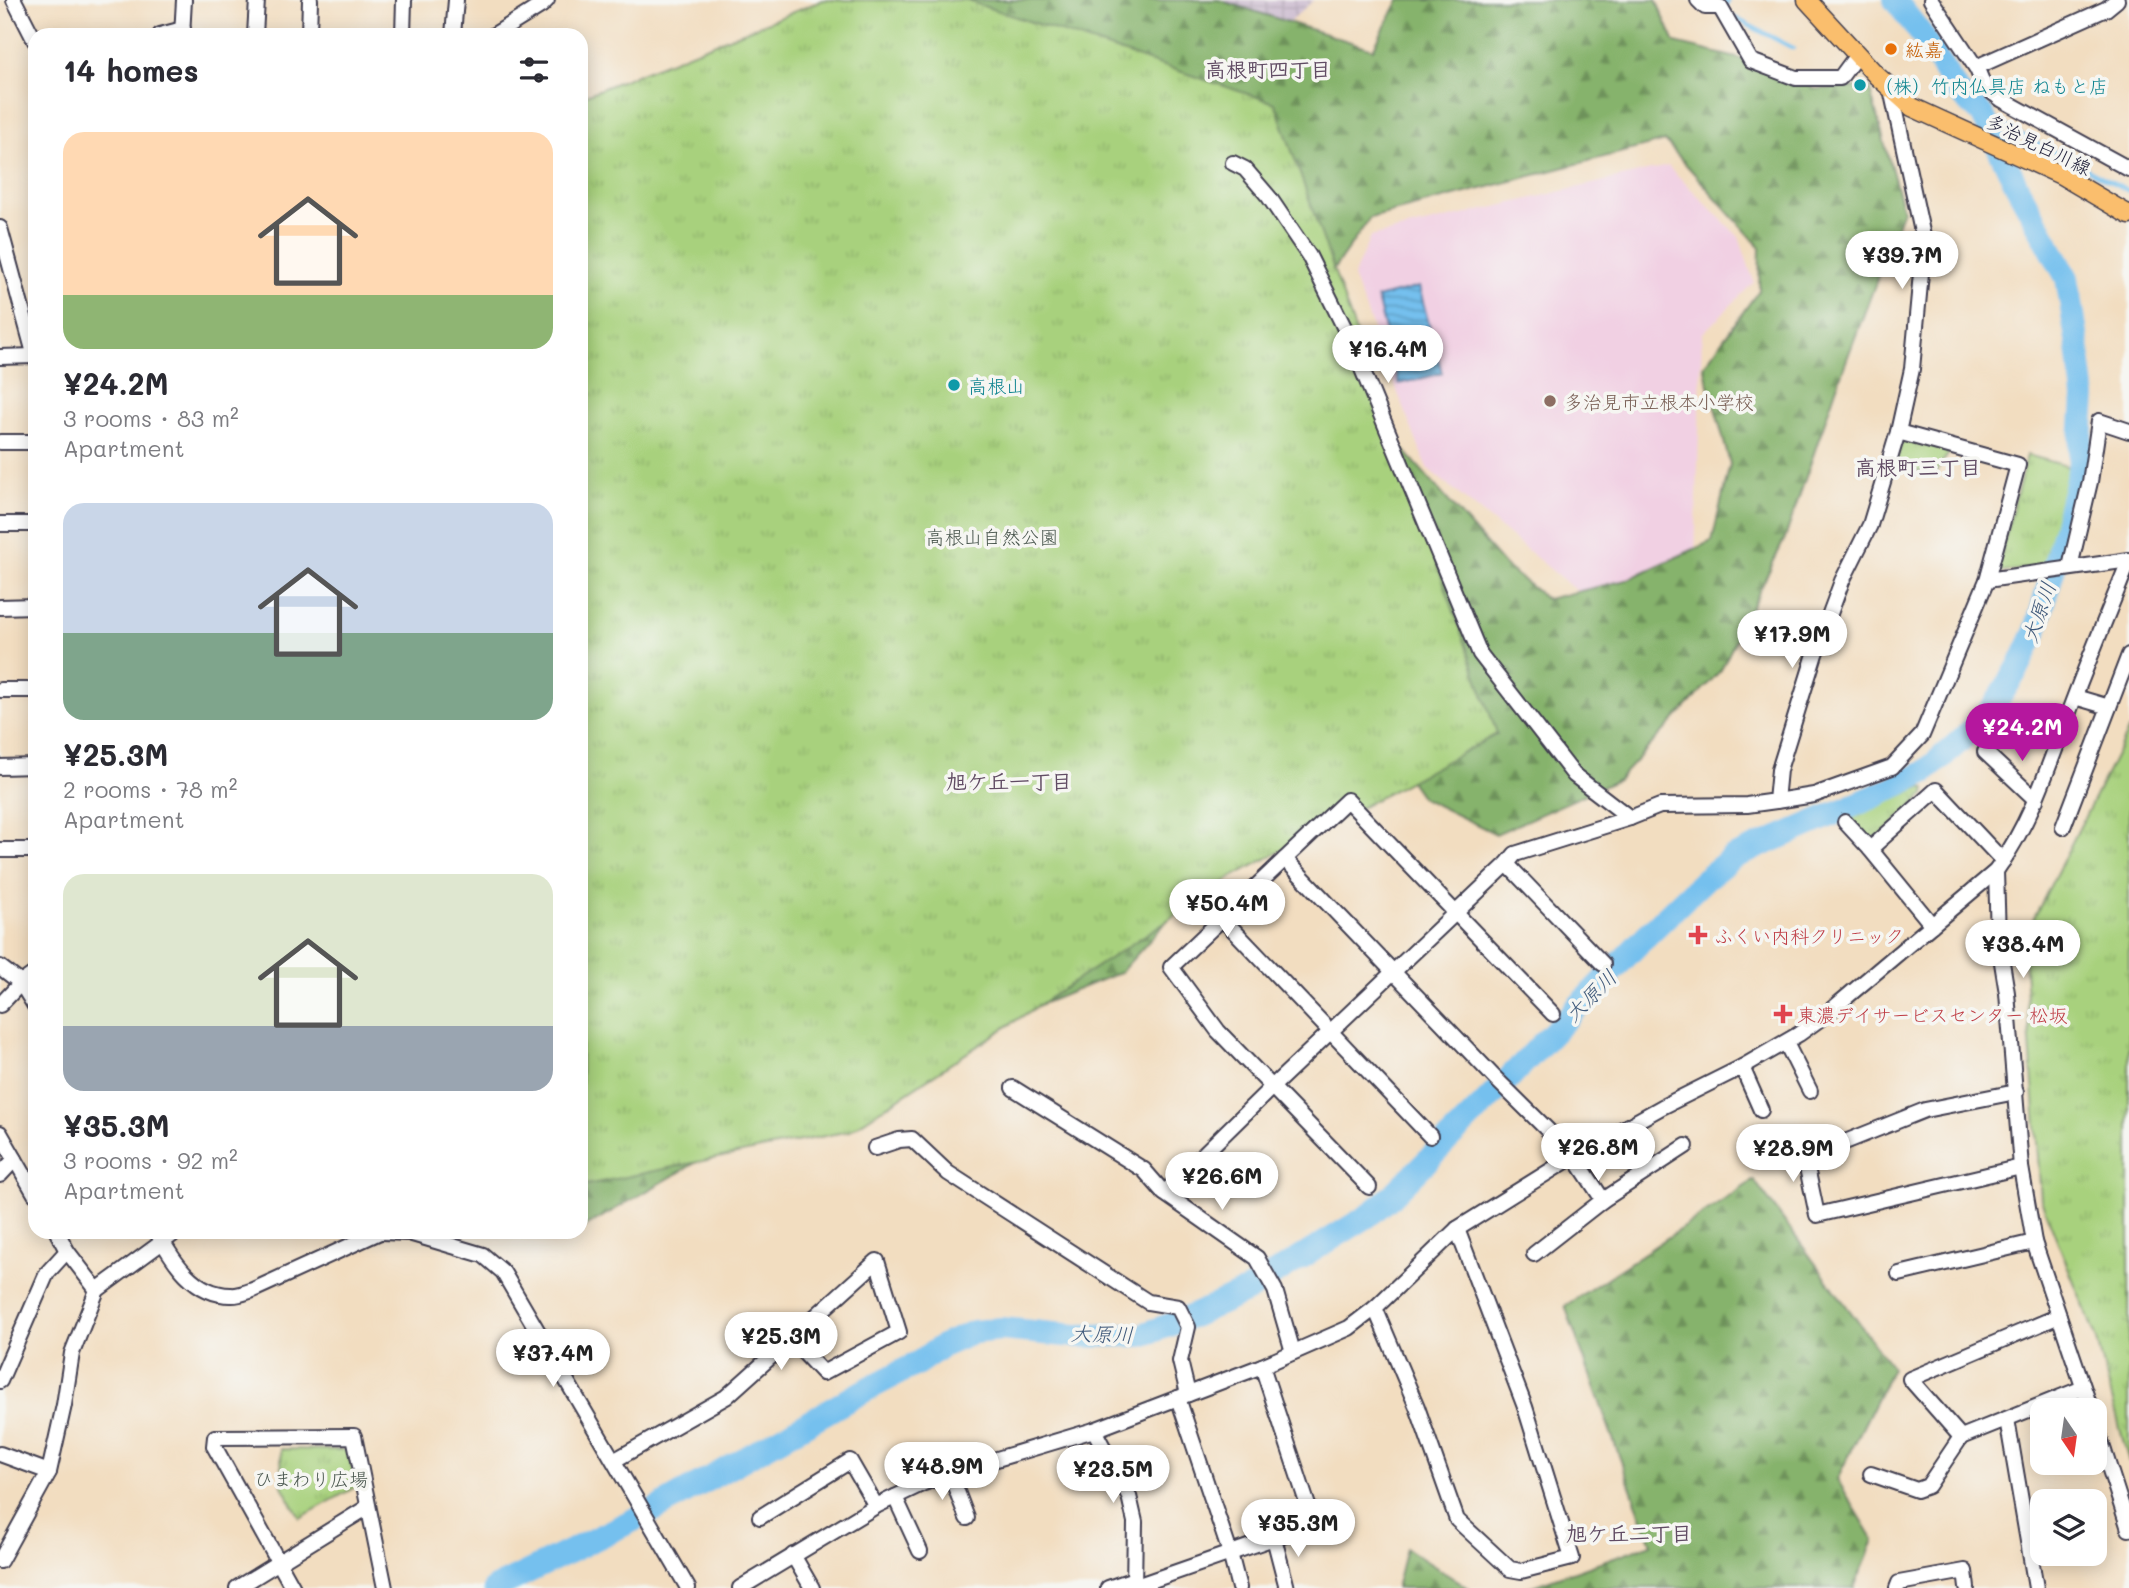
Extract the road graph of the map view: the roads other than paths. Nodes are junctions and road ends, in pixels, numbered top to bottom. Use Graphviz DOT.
graph roads {
  1 [pos="15,0"];
  2 [pos="184,0"];
  3 [pos="257,0"];
  4 [pos="310,0"];
  5 [pos="404,0"];
  6 [pos="456,0"];
  7 [pos="547,0"];
  8 [pos="1698,0"];
  9 [pos="1807,0"];
  10 [pos="1931,0"];
  11 [pos="2117,0"];
  12 [pos="29,28"];
  13 [pos="182,28"];
  14 [pos="255,28"];
  15 [pos="309,28"];
  16 [pos="403,28"];
  17 [pos="454,28"];
  18 [pos="505,28"];
  19 [pos="1857,55"];
  20 [pos="1977,69"];
  21 [pos="1891,89"];
  22 [pos="1233,163"];
  23 [pos="2129,169"];
  24 [pos="2129,215"];
  25 [pos="0,228"];
  26 [pos="7,278"];
  27 [pos="28,337"];
  28 [pos="0,357"];
  29 [pos="28,357"];
  30 [pos="2129,431"];
  31 [pos="1898,432"];
  32 [pos="0,442"];
  33 [pos="28,442"];
  34 [pos="0,524"];
  35 [pos="28,524"];
  36 [pos="2129,560"];
  37 [pos="2070,567"];
  38 [pos="1987,580"];
  39 [pos="28,606"];
  40 [pos="0,607"];
  41 [pos="2129,655"];
  42 [pos="0,690"];
  43 [pos="28,690"];
  44 [pos="2075,697"];
  45 [pos="2109,707"];
  46 [pos="1985,752"];
  47 [pos="28,766"];
  48 [pos="0,767"];
  49 [pos="1776,800"];
  50 [pos="2036,800"];
  51 [pos="1630,818"];
  52 [pos="1845,822"];
  53 [pos="2063,827"];
  54 [pos="1870,849"];
  55 [pos="0,850"];
  56 [pos="28,850"];
  57 [pos="1285,859"];
  58 [pos="1507,864"];
  59 [pos="1999,866"];
  60 [pos="1457,912"];
  61 [pos="1223,919"];
  62 [pos="1932,925"];
  63 [pos="1603,964"];
  64 [pos="0,967"];
  65 [pos="1395,972"];
  66 [pos="28,978"];
  67 [pos="21,983"];
  68 [pos="28,994"];
  69 [pos="0,1005"];
  70 [pos="1553,1014"];
  71 [pos="1330,1031"];
  72 [pos="1786,1043"];
  73 [pos="1742,1068"];
  74 [pos="1272,1087"];
  75 [pos="1013,1088"];
  76 [pos="1810,1091"];
  77 [pos="2016,1092"];
  78 [pos="1761,1110"];
  79 [pos="0,1133"];
  80 [pos="1430,1136"];
  81 [pos="1686,1146"];
  82 [pos="875,1148"];
  83 [pos="1574,1156"];
  84 [pos="15,1159"];
  85 [pos="2021,1167"];
  86 [pos="0,1175"];
  87 [pos="28,1182"];
  88 [pos="1369,1187"];
  89 [pos="1164,1193"];
  90 [pos="1603,1200"];
  91 [pos="1457,1229"];
  92 [pos="61,1239"];
  93 [pos="158,1239"];
  94 [pos="161,1239"];
  95 [pos="366,1239"];
  96 [pos="429,1239"];
  97 [pos="2034,1242"];
  98 [pos="68,1251"];
  99 [pos="1534,1254"];
  100 [pos="1899,1274"];
  101 [pos="97,1290"];
  102 [pos="1375,1308"];
  103 [pos="2059,1316"];
  104 [pos="791,1339"];
  105 [pos="1293,1352"];
  106 [pos="1262,1366"];
  107 [pos="0,1381"];
  108 [pos="2083,1388"];
  109 [pos="1183,1396"];
  110 [pos="2087,1398"];
  111 [pos="2007,1419"];
  112 [pos="1094,1430"];
  113 [pos="1961,1437"];
  114 [pos="0,1454"];
  115 [pos="615,1460"];
  116 [pos="2107,1460"];
  117 [pos="49,1472"];
  118 [pos="950,1473"];
  119 [pos="1871,1474"];
  120 [pos="895,1497"];
  121 [pos="876,1506"];
  122 [pos="368,1507"];
  123 [pos="760,1517"];
  124 [pos="967,1518"];
  125 [pos="2129,1529"];
  126 [pos="1274,1538"];
  127 [pos="920,1551"];
  128 [pos="1230,1553"];
  129 [pos="793,1555"];
  130 [pos="0,1561"];
  131 [pos="279,1562"];
  132 [pos="1134,1585"];
  133 [pos="237,1588"];
  134 [pos="293,1588"];
  135 [pos="386,1588"];
  136 [pos="688,1588"];
  137 [pos="740,1588"];
  138 [pos="812,1588"];
  139 [pos="1108,1588"];
  140 [pos="1239,1588"];
  141 [pos="1287,1588"];
  142 [pos="1897,1588"];
  143 [pos="1967,1588"];
  144 [pos="2036,1588"];
  1 -- 12 [label="street"];
  2 -- 13 [label="street"];
  3 -- 14 [label="street"];
  4 -- 15 [label="street"];
  5 -- 16 [label="street"];
  6 -- 17 [label="street"];
  7 -- 18 [label="street"];
  8 -- 19 [label="street"];
  9 -- 19 [label="main road, 多治見白川線"];
  10 -- 20 [label="street"];
  11 -- 20 [label="street"];
  19 -- 21 [label="main road, 多治見白川線"];
  20 -- 23 [label="street"];
  21 -- 24 [label="main road, 多治見白川線"];
  21 -- 31 [label="street"];
  22 -- 51 [label="street"];
  25 -- 26 [label="street"];
  26 -- 27 [label="street"];
  28 -- 29 [label="street"];
  30 -- 37 [label="street"];
  31 -- 38 [label="street"];
  31 -- 49 [label="street"];
  32 -- 33 [label="street"];
  34 -- 35 [label="street"];
  36 -- 37 [label="street"];
  36 -- 44 [label="street"];
  37 -- 38 [label="street"];
  38 -- 49 [label="street"];
  39 -- 40 [label="street"];
  41 -- 45 [label="street"];
  42 -- 43 [label="street"];
  44 -- 45 [label="street"];
  44 -- 50 [label="street"];
  45 -- 53 [label="street"];
  46 -- 50 [label="street"];
  47 -- 48 [label="street"];
  49 -- 51 [label="street"];
  50 -- 59 [label="street"];
  51 -- 58 [label="street"];
  52 -- 54 [label="street"];
  54 -- 59 [label="street"];
  54 -- 62 [label="street"];
  55 -- 56 [label="street"];
  57 -- 60 [label="street"];
  57 -- 61 [label="street"];
  57 -- 65 [label="street"];
  58 -- 60 [label="street"];
  58 -- 63 [label="street"];
  59 -- 62 [label="street"];
  59 -- 77 [label="street"];
  60 -- 65 [label="street"];
  60 -- 70 [label="street"];
  61 -- 71 [label="street"];
  61 -- 74 [label="street"];
  62 -- 72 [label="street"];
  64 -- 67 [label="street"];
  65 -- 71 [label="street"];
  65 -- 83 [label="street"];
  66 -- 67 [label="street"];
  67 -- 68 [label="street"];
  67 -- 69 [label="street"];
  71 -- 74 [label="street"];
  71 -- 80 [label="street"];
  72 -- 73 [label="street"];
  72 -- 76 [label="street"];
  73 -- 78 [label="street"];
  73 -- 83 [label="street"];
  74 -- 88 [label="street"];
  74 -- 89 [label="street"];
  75 -- 89 [label="street"];
  77 -- 85 [label="street"];
  77 -- 85 [label="street"];
  79 -- 84 [label="street"];
  81 -- 90 [label="street"];
  82 -- 109 [label="street"];
  83 -- 90 [label="street"];
  83 -- 91 [label="street"];
  84 -- 86 [label="street"];
  84 -- 87 [label="street"];
  85 -- 97 [label="street"];
  89 -- 105 [label="street"];
  90 -- 99 [label="street"];
  91 -- 102 [label="street"];
  91 -- 102 [label="street"];
  92 -- 98 [label="street"];
  93 -- 101 [label="street"];
  94 -- 95 [label="street"];
  96 -- 115 [label="street"];
  97 -- 100 [label="street"];
  97 -- 103 [label="street"];
  98 -- 101 [label="street"];
  98 -- 107 [label="street"];
  101 -- 117 [label="street"];
  102 -- 105 [label="street"];
  103 -- 108 [label="street"];
  103 -- 113 [label="street"];
  104 -- 104 [label="street"];
  104 -- 115 [label="street"];
  105 -- 106 [label="street"];
  106 -- 109 [label="street"];
  106 -- 126 [label="street"];
  108 -- 110 [label="street"];
  108 -- 111 [label="street"];
  109 -- 112 [label="street"];
  109 -- 128 [label="street"];
  111 -- 113 [label="street"];
  111 -- 144 [label="street"];
  112 -- 118 [label="street"];
  112 -- 132 [label="street"];
  113 -- 119 [label="street"];
  114 -- 117 [label="street"];
  115 -- 136 [label="street"];
  116 -- 125 [label="street"];
  117 -- 130 [label="street"];
  118 -- 120 [label="street"];
  118 -- 124 [label="street"];
  120 -- 121 [label="street"];
  120 -- 127 [label="street"];
  121 -- 123 [label="street"];
  121 -- 129 [label="street"];
  122 -- 131 [label="street"];
  122 -- 131 [label="street"];
  122 -- 135 [label="street"];
  126 -- 128 [label="street"];
  126 -- 141 [label="street"];
  128 -- 132 [label="street"];
  128 -- 140 [label="street"];
  129 -- 137 [label="street"];
  129 -- 138 [label="street"];
  131 -- 133 [label="street"];
  131 -- 134 [label="street"];
  132 -- 139 [label="street"];
  142 -- 143 [label="street"];
}
